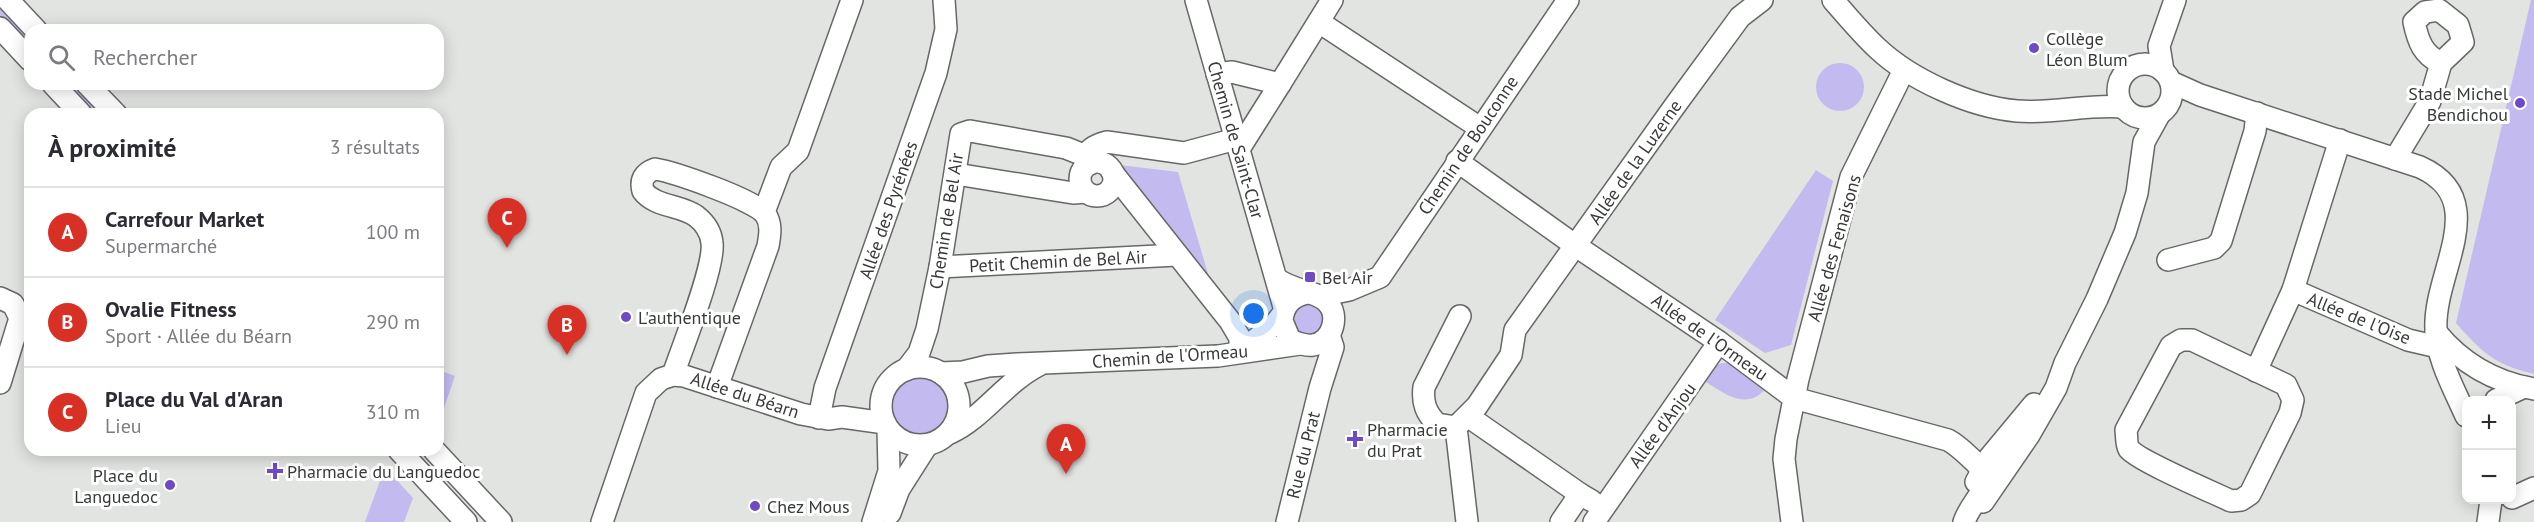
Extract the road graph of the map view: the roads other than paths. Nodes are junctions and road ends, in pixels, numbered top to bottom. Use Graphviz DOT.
graph roads {
  1 [pos="8,0"];
  2 [pos="852,0"];
  3 [pos="944,0"];
  4 [pos="1196,0"];
  5 [pos="1568,0"];
  6 [pos="1762,0"];
  7 [pos="1833,0"];
  8 [pos="2175,0"];
  9 [pos="1332,1"];
  10 [pos="1319,22"];
  11 [pos="30,24"];
  12 [pos="0,28"];
  13 [pos="2159,46"];
  14 [pos="24,54"];
  15 [pos="2441,63"];
  16 [pos="2138,65"];
  17 [pos="1904,70"];
  18 [pos="1218,74"];
  19 [pos="2167,76"];
  20 [pos="1280,84"];
  21 [pos="59,90"];
  22 [pos="93,90"];
  23 [pos="2200,95"];
  24 [pos="2125,103"];
  25 [pos="75,108"];
  26 [pos="110,108"];
  27 [pos="2164,110"];
  28 [pos="2257,113"];
  29 [pos="1480,128"];
  30 [pos="2340,140"];
  31 [pos="2144,142"];
  32 [pos="1237,144"];
  33 [pos="2395,159"];
  34 [pos="1088,161"];
  35 [pos="1457,161"];
  36 [pos="1112,172"];
  37 [pos="956,174"];
  38 [pos="1095,193"];
  39 [pos="1137,203"];
  40 [pos="764,212"];
  41 [pos="1576,246"];
  42 [pos="1177,255"];
  43 [pos="2168,260"];
  44 [pos="940,267"];
  45 [pos="1277,279"];
  46 [pos="1364,285"];
  47 [pos="2293,290"];
  48 [pos="1314,295"];
  49 [pos="0,298"];
  50 [pos="1283,311"];
  51 [pos="1460,316"];
  52 [pos="927,329"];
  53 [pos="1331,330"];
  54 [pos="2437,339"];
  55 [pos="1719,342"];
  56 [pos="1304,344"];
  57 [pos="1240,352"];
  58 [pos="2066,363"];
  59 [pos="1039,364"];
  60 [pos="906,370"];
  61 [pos="939,371"];
  62 [pos="2256,371"];
  63 [pos="673,375"];
  64 [pos="2490,377"];
  65 [pos="0,383"];
  66 [pos="717,387"];
  67 [pos="1320,387"];
  68 [pos="2529,388"];
  69 [pos="884,391"];
  70 [pos="2467,396"];
  71 [pos="2507,396"];
  72 [pos="1794,398"];
  73 [pos="2462,402"];
  74 [pos="842,417"];
  75 [pos="819,418"];
  76 [pos="1462,422"];
  77 [pos="887,426"];
  78 [pos="949,433"];
  79 [pos="927,445"];
  80 [pos="405,456"];
  81 [pos="440,456"];
  82 [pos="1982,470"];
  83 [pos="2534,488"];
  84 [pos="1580,494"];
  85 [pos="2498,505"];
  86 [pos="1288,515"];
  87 [pos="1598,515"];
  88 [pos="466,522"];
  89 [pos="501,522"];
  90 [pos="602,522"];
  91 [pos="873,522"];
  92 [pos="887,522"];
  93 [pos="1467,522"];
  94 [pos="1561,522"];
  95 [pos="1792,522"];
  96 [pos="1954,522"];
  97 [pos="1966,522"];
  1 -- 11 [label="street"];
  2 -- 40 [label="street"];
  3 -- 75 [label="street, Allée des Pyrénées"];
  4 -- 18 [label="street, Chemin de Saint-Clar"];
  5 -- 29 [label="street, Chemin de Bouconne"];
  6 -- 41 [label="street, Allée de la Luzerne"];
  7 -- 17 [label="street"];
  8 -- 13 [label="street"];
  9 -- 10 [label="street"];
  10 -- 20 [label="street"];
  10 -- 29 [label="street"];
  12 -- 14 [label="street"];
  13 -- 16 [label="street"];
  13 -- 19 [label="street"];
  15 -- 33 [label="street"];
  16 -- 19 [label="street"];
  16 -- 24 [label="street"];
  17 -- 24 [label="street"];
  17 -- 72 [label="street, Allée des Fenaisons"];
  18 -- 20 [label="street"];
  18 -- 32 [label="street, Chemin de Saint-Clar"];
  19 -- 23 [label="street"];
  19 -- 27 [label="street"];
  20 -- 32 [label="street"];
  21 -- 25 [label="street"];
  22 -- 26 [label="street"];
  23 -- 27 [label="street"];
  23 -- 28 [label="street"];
  24 -- 27 [label="street"];
  24 -- 31 [label="street"];
  27 -- 31 [label="street"];
  28 -- 30 [label="street"];
  28 -- 43 [label="street"];
  29 -- 35 [label="street, Chemin de Bouconne"];
  30 -- 33 [label="street"];
  30 -- 47 [label="street, Allée de l'Oise"];
  31 -- 58 [label="street"];
  32 -- 34 [label="street"];
  32 -- 45 [label="street, Chemin de Saint-Clar"];
  33 -- 54 [label="street"];
  34 -- 36 [label="street, Chemin de Bel Air"];
  34 -- 37 [label="street, Chemin de Bel Air"];
  34 -- 38 [label="street"];
  35 -- 41 [label="street, Allée de l'Ormeau"];
  35 -- 46 [label="street, Chemin de Bouconne"];
  36 -- 38 [label="street"];
  36 -- 39 [label="street"];
  37 -- 38 [label="street"];
  37 -- 44 [label="street, Chemin de Bel Air"];
  38 -- 39 [label="street"];
  39 -- 42 [label="street"];
  40 -- 63 [label="street"];
  40 -- 66 [label="street"];
  41 -- 55 [label="street, Allée de l'Ormeau"];
  41 -- 76 [label="street, Allée de la Luzerne"];
  42 -- 44 [label="street, Petit Chemin de Bel Air"];
  42 -- 57 [label="street"];
  44 -- 52 [label="street, Chemin de Bel Air"];
  45 -- 48 [label="street"];
  45 -- 50 [label="street, Chemin de Saint-Clar"];
  46 -- 48 [label="street, Chemin de Bouconne"];
  46 -- 53 [label="street, Chemin de Bouconne"];
  47 -- 54 [label="street, Allée de l'Oise"];
  47 -- 62 [label="street"];
  48 -- 50 [label="street"];
  48 -- 53 [label="street"];
  49 -- 65 [label="street"];
  50 -- 56 [label="street"];
  50 -- 57 [label="street"];
  51 -- 76 [label="street, Allée d'Anjou"];
  52 -- 60 [label="street, Chemin de Bel Air"];
  52 -- 61 [label="street, Chemin de Bel Air"];
  53 -- 56 [label="street"];
  53 -- 67 [label="street, Rue du Prat"];
  54 -- 64 [label="street"];
  54 -- 73 [label="street"];
  55 -- 72 [label="street, Allée de l'Ormeau"];
  55 -- 87 [label="street, Allée d'Anjou"];
  56 -- 57 [label="street, Chemin de l'Ormeau"];
  56 -- 67 [label="street, Rue du Prat"];
  57 -- 59 [label="street, Chemin de l'Ormeau"];
  58 -- 82 [label="street"];
  58 -- 97 [label="street"];
  59 -- 61 [label="street, Chemin de l'Ormeau"];
  59 -- 78 [label="street"];
  60 -- 61 [label="street"];
  60 -- 69 [label="street"];
  61 -- 78 [label="street"];
  62 -- 62 [label="street"];
  63 -- 66 [label="street, Allée du Béarn"];
  63 -- 90 [label="street, Allée du Béarn"];
  64 -- 68 [label="street"];
  64 -- 70 [label="street"];
  66 -- 75 [label="street, Allée du Béarn"];
  67 -- 86 [label="street, Rue du Prat"];
  68 -- 71 [label="street"];
  69 -- 74 [label="street, Allée du Béarn"];
  69 -- 77 [label="street"];
  72 -- 82 [label="street, Allée de l'Ormeau"];
  72 -- 95 [label="street"];
  74 -- 75 [label="street, Allée du Béarn"];
  74 -- 77 [label="street, Allée du Béarn"];
  76 -- 84 [label="street, Allée d'Anjou"];
  76 -- 93 [label="street"];
  77 -- 79 [label="street"];
  77 -- 91 [label="street"];
  78 -- 79 [label="street"];
  79 -- 92 [label="street"];
  80 -- 88 [label="street"];
  81 -- 89 [label="street"];
  82 -- 96 [label="street"];
  82 -- 97 [label="street"];
  83 -- 85 [label="street"];
  84 -- 87 [label="street, Allée d'Anjou"];
  84 -- 94 [label="street"];
}
